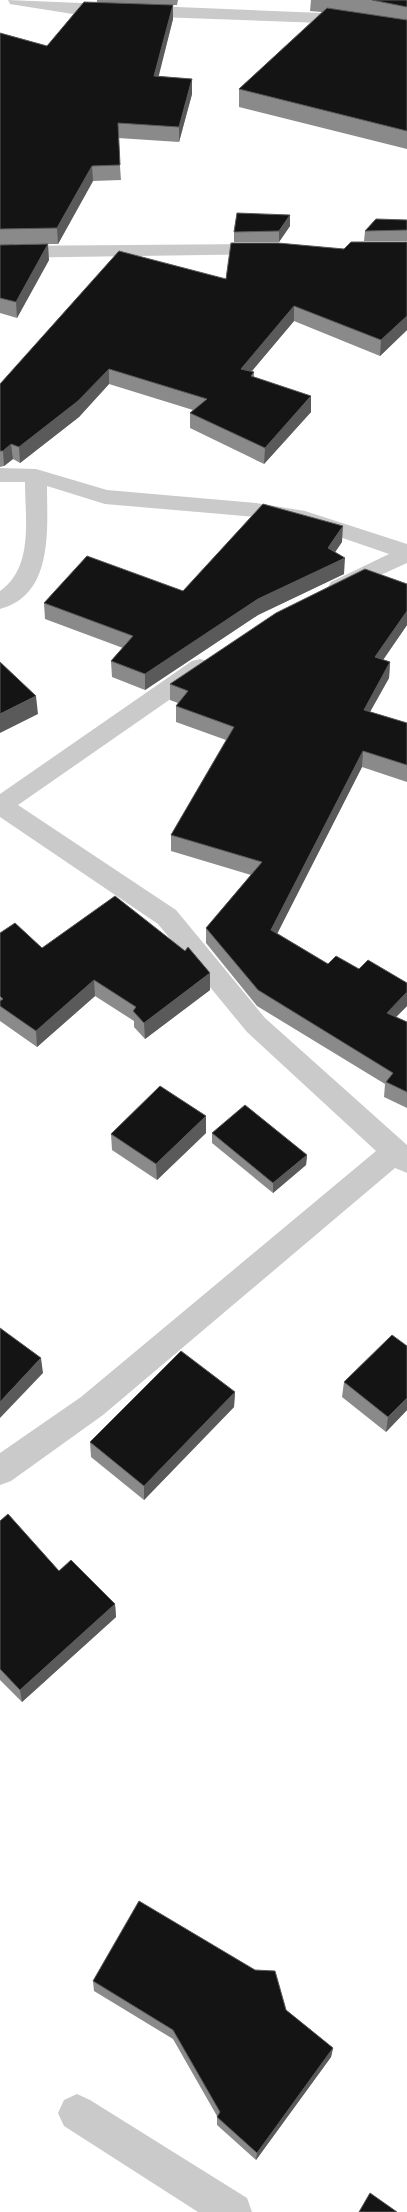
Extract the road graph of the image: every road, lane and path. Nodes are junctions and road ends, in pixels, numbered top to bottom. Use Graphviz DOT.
graph roads {
  1 [pos="16,0"];
  2 [pos="407,32"];
  3 [pos="288,250"];
  4 [pos="0,252"];
  5 [pos="0,475"];
  6 [pos="36,476"];
  7 [pos="407,553"];
  8 [pos="320,596"];
  9 [pos="0,602"];
  10 [pos="219,654"];
  11 [pos="0,805"];
  12 [pos="401,1157"];
  13 [pos="0,1471"];
  14 [pos="77,2113"];
  15 [pos="233,2212"];
  1 -- 2 [label="street"];
  3 -- 4 [label="street"];
  5 -- 6 [label="street"];
  6 -- 7 [label="street"];
  6 -- 9 [label="street"];
  7 -- 8 [label="street"];
  10 -- 11 [label="street"];
  11 -- 12 [label="street"];
  12 -- 13 [label="street"];
  14 -- 15 [label="street"];
}
